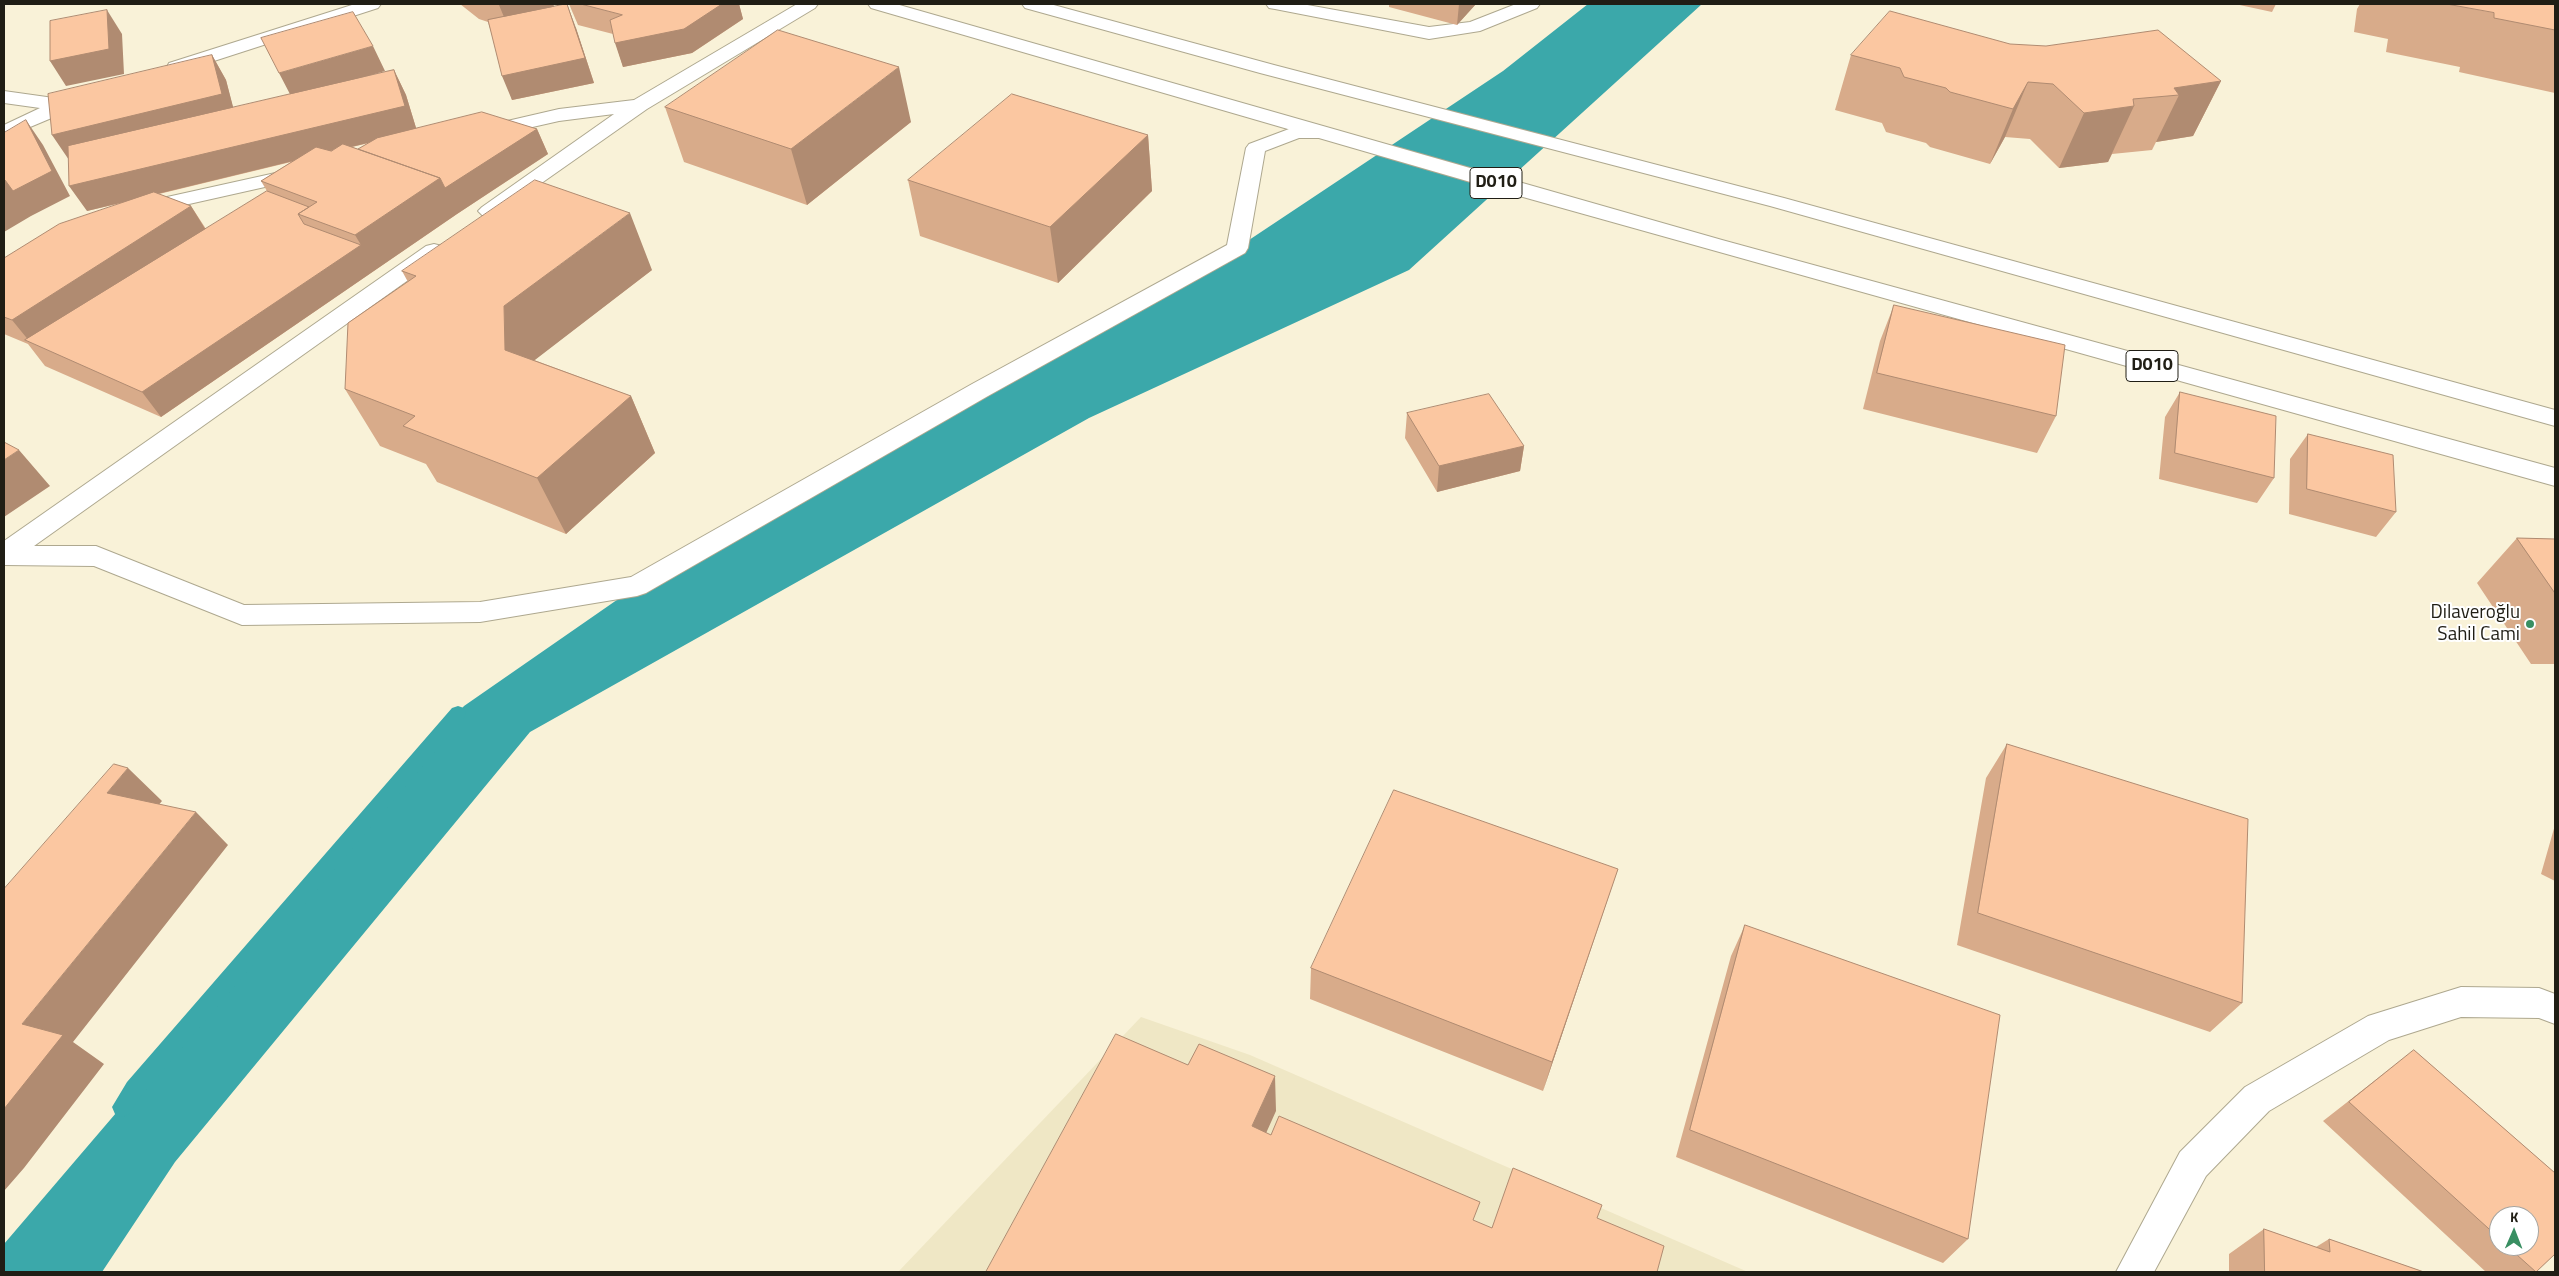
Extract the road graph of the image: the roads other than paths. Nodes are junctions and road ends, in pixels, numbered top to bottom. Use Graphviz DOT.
graph roads {
  1 [pos="372,4"];
  2 [pos="808,4"];
  3 [pos="876,4"];
  4 [pos="1031,4"];
  5 [pos="1275,4"];
  6 [pos="1531,4"];
  7 [pos="156,74"];
  8 [pos="99,93"];
  9 [pos="4,97"];
  10 [pos="62,105"];
  11 [pos="640,105"];
  12 [pos="4,132"];
  13 [pos="1323,134"];
  14 [pos="461,137"];
  15 [pos="316,170"];
  16 [pos="121,213"];
  17 [pos="2555,418"];
  18 [pos="2555,478"];
  19 [pos="4,554"];
  20 [pos="2555,1009"];
  21 [pos="2134,1272"];
  1 -- 7 [label="main road"];
  2 -- 11 [label="main road"];
  3 -- 13 [label="main road, D010"];
  4 -- 17 [label="main road"];
  5 -- 6 [label="main road"];
  8 -- 10 [label="main road"];
  9 -- 10 [label="main road"];
  10 -- 12 [label="main road"];
  11 -- 14 [label="main road"];
  11 -- 19 [label="main road"];
  13 -- 18 [label="main road, D010"];
  13 -- 19 [label="main road"];
  15 -- 16 [label="main road"];
  20 -- 21 [label="main road"];
}
